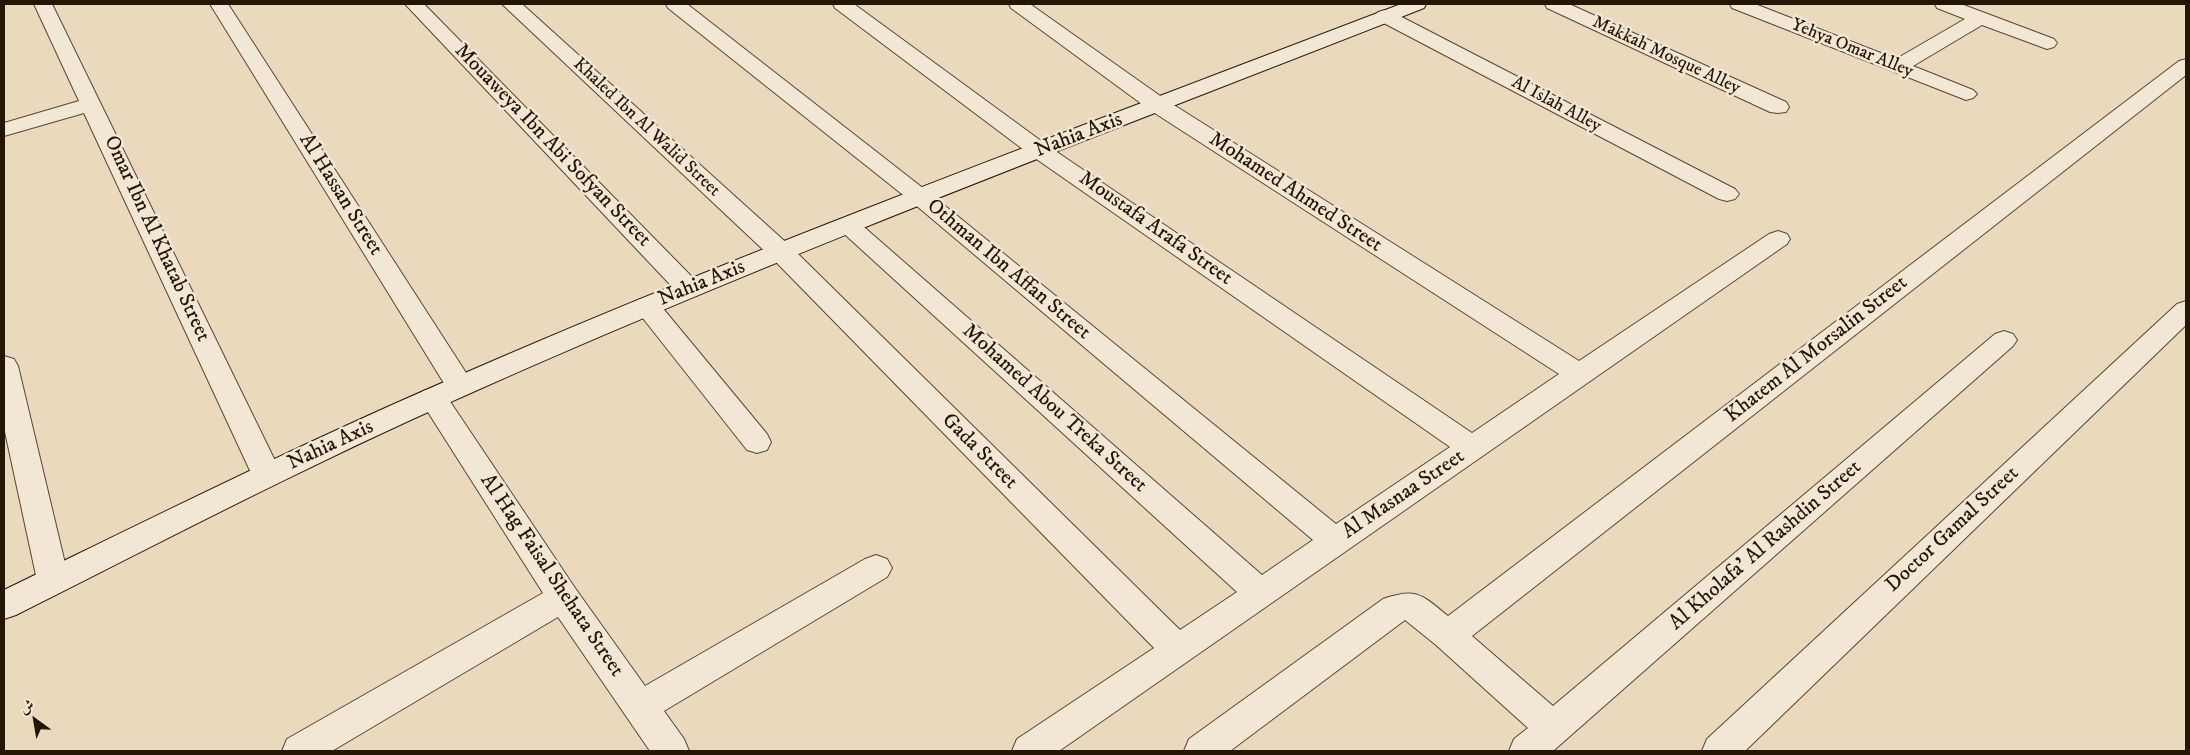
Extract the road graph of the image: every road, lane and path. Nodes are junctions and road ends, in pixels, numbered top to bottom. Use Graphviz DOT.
graph roads {
  1 [pos="43,4"];
  2 [pos="219,4"];
  3 [pos="414,4"];
  4 [pos="511,4"];
  5 [pos="675,4"];
  6 [pos="842,4"];
  7 [pos="1018,4"];
  8 [pos="1418,4"];
  9 [pos="1554,4"];
  10 [pos="1739,4"];
  11 [pos="1944,4"];
  12 [pos="1385,16"];
  13 [pos="1980,18"];
  14 [pos="2047,43"];
  15 [pos="2186,65"];
  16 [pos="1897,67"];
  17 [pos="1966,94"];
  18 [pos="92,104"];
  19 [pos="1158,105"];
  20 [pos="1778,107"];
  21 [pos="4,130"];
  22 [pos="1040,151"];
  23 [pos="1727,194"];
  24 [pos="920,197"];
  25 [pos="848,225"];
  26 [pos="1778,239"];
  27 [pos="781,252"];
  28 [pos="689,288"];
  29 [pos="647,306"];
  30 [pos="2186,310"];
  31 [pos="2004,340"];
  32 [pos="4,366"];
  33 [pos="1578,373"];
  34 [pos="447,392"];
  35 [pos="757,442"];
  36 [pos="1473,448"];
  37 [pos="267,475"];
  38 [pos="1336,542"];
  39 [pos="876,568"];
  40 [pos="53,580"];
  41 [pos="1260,593"];
  42 [pos="564,598"];
  43 [pos="4,605"];
  44 [pos="1448,635"];
  45 [pos="1178,650"];
  46 [pos="640,707"];
  47 [pos="1554,729"];
  48 [pos="300,751"];
  49 [pos="671,751"];
  50 [pos="1030,751"];
  51 [pos="1202,751"];
  52 [pos="1527,751"];
  53 [pos="1720,751"];
  1 -- 18 [label="street, Omar Ibn Al Khatab Street"];
  2 -- 34 [label="street, Al Hassan Street"];
  3 -- 28 [label="street, Mouaweya Ibn Abi Sofyan Street"];
  4 -- 27 [label="street, Khaled Ibn Al Walid Street"];
  5 -- 24 [label="street, Othman Ibn Affan Street"];
  6 -- 22 [label="street, Moustafa Arafa Street"];
  7 -- 19 [label="street, Mohamed Ahmed Street"];
  8 -- 12 [label="street, Nahia Axis"];
  9 -- 20 [label="street, Makkah Mosque Alley"];
  10 -- 16 [label="street, Yehya Omar Alley"];
  11 -- 13 [label="street"];
  12 -- 19 [label="street, Nahia Axis"];
  12 -- 23 [label="street, Al Islah Alley"];
  13 -- 14 [label="street"];
  13 -- 16 [label="street"];
  15 -- 44 [label="street, Khatem Al Morsalin Street"];
  16 -- 17 [label="street, Yehya Omar Alley"];
  18 -- 21 [label="street"];
  18 -- 37 [label="street, Omar Ibn Al Khatab Street"];
  19 -- 22 [label="street, Nahia Axis"];
  19 -- 33 [label="street, Mohamed Ahmed Street"];
  22 -- 24 [label="street, Nahia Axis"];
  22 -- 36 [label="street, Moustafa Arafa Street"];
  24 -- 25 [label="street, Nahia Axis"];
  24 -- 38 [label="street, Othman Ibn Affan Street"];
  25 -- 27 [label="street, Nahia Axis"];
  25 -- 41 [label="street, Mohamed Abou Treka Street"];
  26 -- 33 [label="street, Al Masnaa Street"];
  27 -- 28 [label="street, Nahia Axis"];
  27 -- 45 [label="street, Gada Street"];
  28 -- 29 [label="street, Nahia Axis"];
  29 -- 34 [label="street, Nahia Axis"];
  29 -- 35 [label="street"];
  30 -- 53 [label="street, Doctor Gamal Street"];
  31 -- 47 [label="street, Al Kholafa' Al Rashdin Street"];
  32 -- 40 [label="street"];
  33 -- 36 [label="street, Al Masnaa Street"];
  34 -- 37 [label="street, Nahia Axis"];
  34 -- 42 [label="street, Al Hag Faisal Shehata Street"];
  36 -- 38 [label="street, Al Masnaa Street"];
  37 -- 40 [label="street, Nahia Axis"];
  38 -- 41 [label="street, Al Masnaa Street"];
  39 -- 46 [label="street"];
  40 -- 43 [label="street, Nahia Axis"];
  41 -- 45 [label="street, Al Masnaa Street"];
  42 -- 46 [label="street, Al Hag Faisal Shehata Street"];
  42 -- 48 [label="street"];
  44 -- 47 [label="street"];
  44 -- 51 [label="street"];
  45 -- 50 [label="street, Al Masnaa Street"];
  46 -- 49 [label="street, Al Hag Faisal Shehata Street"];
  47 -- 52 [label="street, Al Kholafa' Al Rashdin Street"];
}
